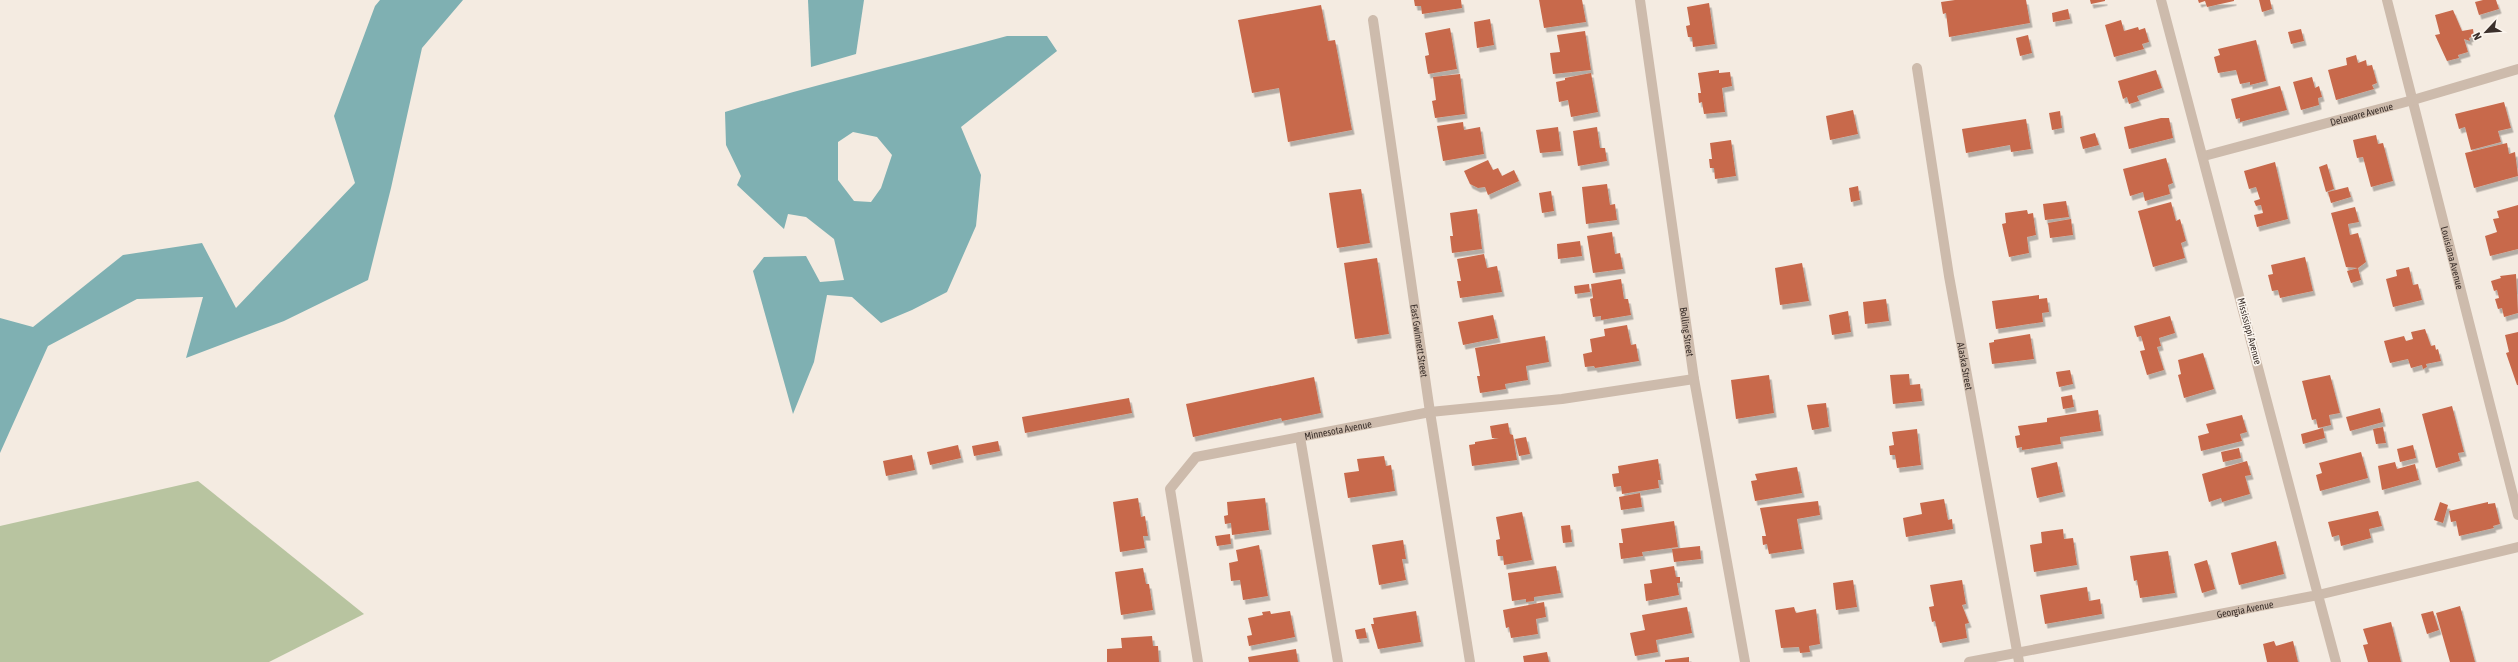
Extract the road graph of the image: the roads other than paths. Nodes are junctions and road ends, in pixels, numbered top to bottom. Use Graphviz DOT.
graph roads {
  1 [pos="1640,0"];
  2 [pos="2161,0"];
  3 [pos="2387,0"];
  4 [pos="1373,20"];
  5 [pos="1918,68"];
  6 [pos="2518,69"];
  7 [pos="2413,100"];
  8 [pos="2204,156"];
  9 [pos="1694,379"];
  10 [pos="1430,412"];
  11 [pos="1300,437"];
  12 [pos="2518,515"];
  13 [pos="2518,547"];
  14 [pos="2318,595"];
  15 [pos="2018,657"];
  16 [pos="1198,662"];
  17 [pos="1338,662"];
  18 [pos="1470,662"];
  19 [pos="1745,662"];
  20 [pos="1969,662"];
  21 [pos="2336,662"];
  1 -- 9 [label="street, Bolling Street"];
  2 -- 8 [label="street, Mississippi Avenue"];
  3 -- 7 [label="street, Louisiana Avenue"];
  4 -- 10 [label="street, East Gwinnett Street"];
  5 -- 15 [label="street, Alaska Street"];
  6 -- 7 [label="street, Delaware Avenue"];
  7 -- 8 [label="street, Delaware Avenue"];
  7 -- 12 [label="street, Louisiana Avenue"];
  8 -- 14 [label="street, Mississippi Avenue"];
  9 -- 10 [label="street, Minnesota Avenue"];
  9 -- 19 [label="street, Bolling Street"];
  10 -- 11 [label="street, Minnesota Avenue"];
  10 -- 18 [label="street, East Gwinnett Street"];
  11 -- 16 [label="street, Minnesota Avenue"];
  11 -- 17 [label="street"];
  13 -- 14 [label="street, Georgia Avenue"];
  14 -- 15 [label="street, Georgia Avenue"];
  14 -- 21 [label="street, Mississippi Avenue"];
  15 -- 20 [label="street, Georgia Avenue"];
}
